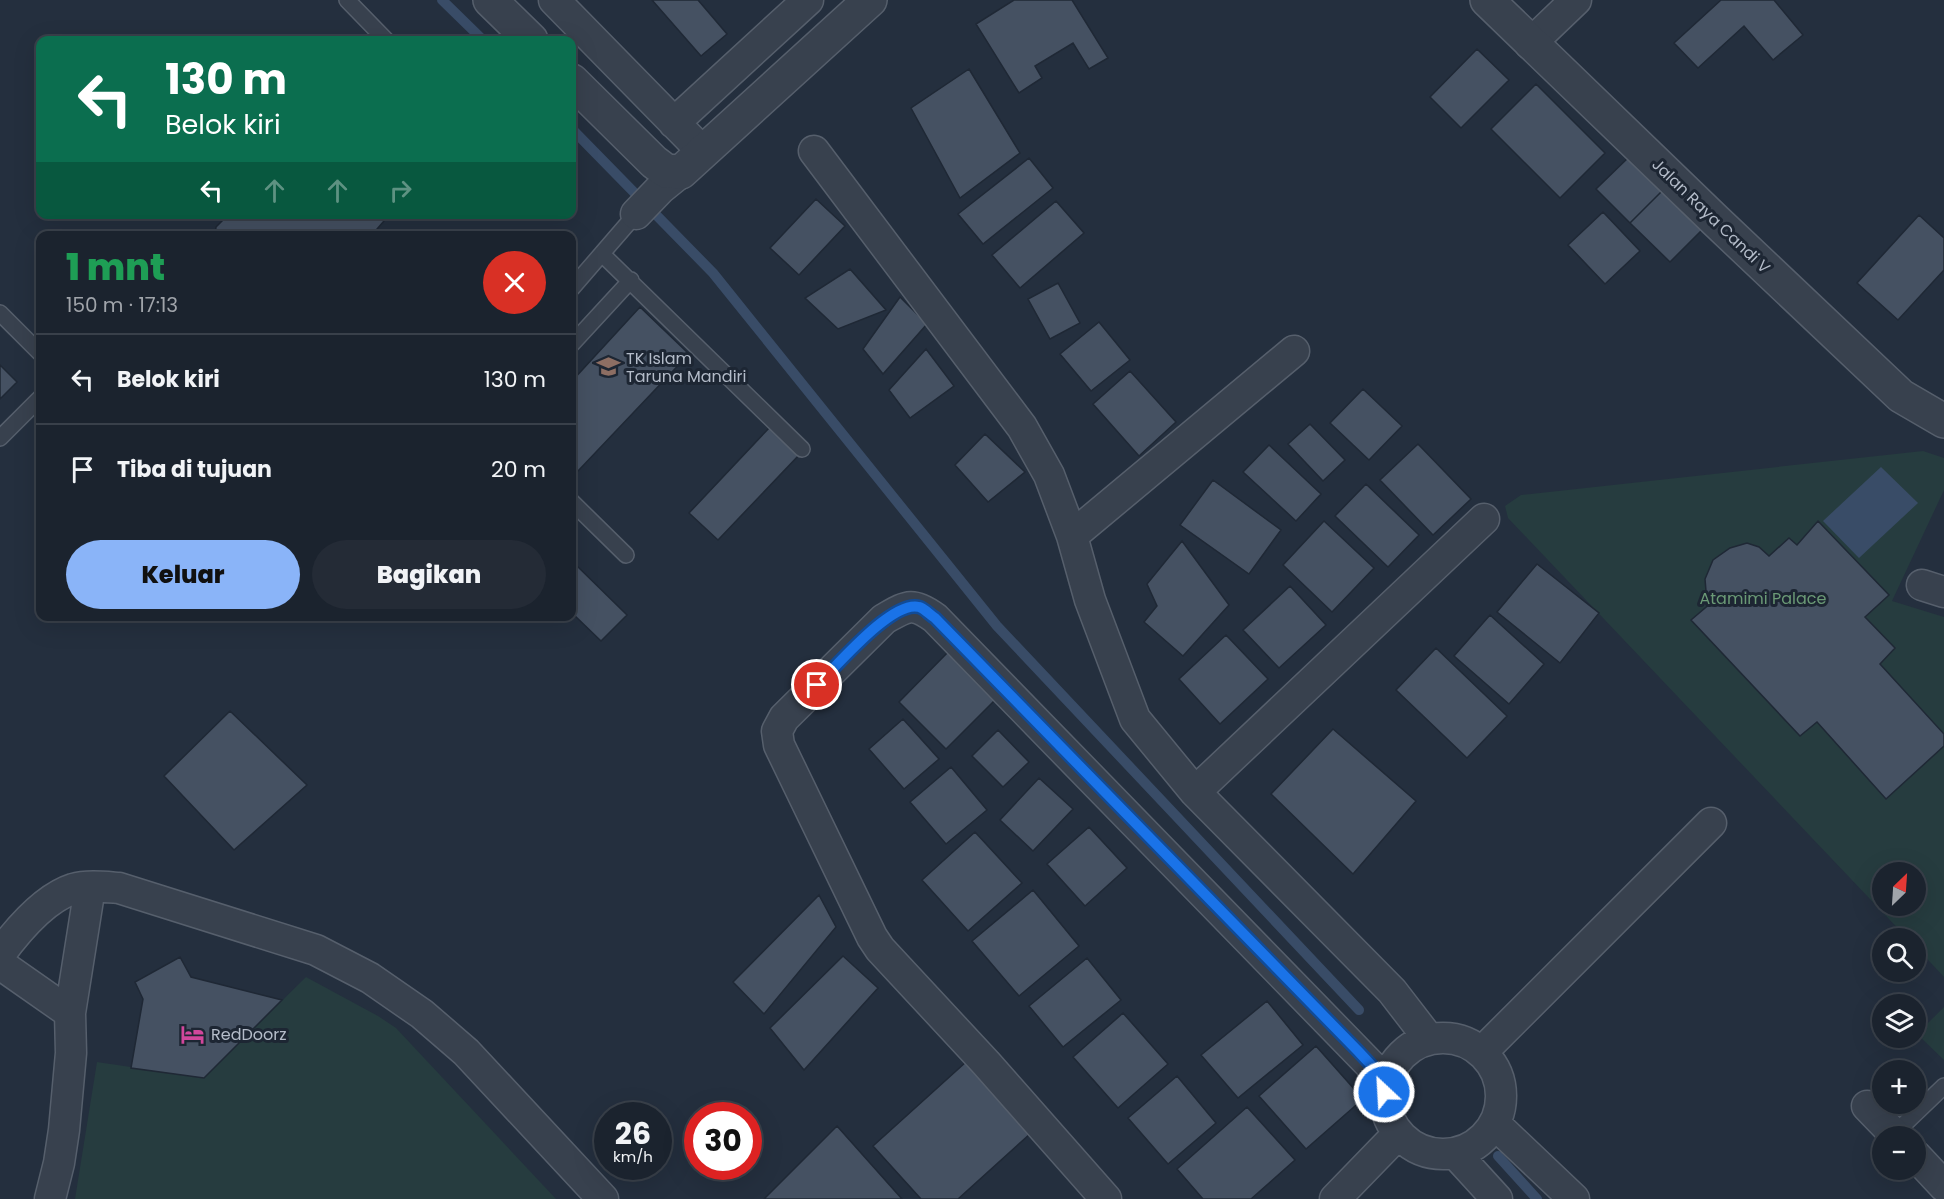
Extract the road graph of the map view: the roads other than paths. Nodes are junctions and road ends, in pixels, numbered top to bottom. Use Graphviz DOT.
graph roads {
  1 [pos="347,0"];
  2 [pos="490,0"];
  3 [pos="554,0"];
  4 [pos="808,0"];
  5 [pos="870,0"];
  6 [pos="1576,0"];
  7 [pos="1500,4"];
  8 [pos="382,36"];
  9 [pos="527,36"];
  10 [pos="1530,44"];
  11 [pos="576,85"];
  12 [pos="674,123"];
  13 [pos="814,151"];
  14 [pos="681,171"];
  15 [pos="636,214"];
  16 [pos="603,255"];
  17 [pos="631,280"];
  18 [pos="576,284"];
  19 [pos="0,313"];
  20 [pos="576,340"];
  21 [pos="36,349"];
  22 [pos="1294,351"];
  23 [pos="36,402"];
  24 [pos="1944,421"];
  25 [pos="0,438"];
  26 [pos="802,449"];
  27 [pos="576,506"];
  28 [pos="1484,519"];
  29 [pos="1072,536"];
  30 [pos="626,555"];
  31 [pos="1195,792"];
  32 [pos="1711,823"];
  33 [pos="90,887"];
  34 [pos="0,954"];
  35 [pos="0,964"];
  36 [pos="70,1013"];
  37 [pos="1429,1039"];
  38 [pos="1482,1052"];
  39 [pos="1386,1081"];
  40 [pos="1944,1086"];
  41 [pos="1867,1106"];
  42 [pos="1495,1124"];
  43 [pos="1886,1126"];
  44 [pos="1906,1126"];
  45 [pos="1398,1134"];
  46 [pos="1455,1153"];
  47 [pos="1926,1167"];
  48 [pos="1944,1186"];
  49 [pos="50,1199"];
  50 [pos="603,1199"];
  51 [pos="1106,1199"];
  52 [pos="1335,1199"];
  53 [pos="1497,1199"];
  54 [pos="1574,1199"];
  1 -- 8 [label="lane"];
  2 -- 9 [label="street"];
  3 -- 12 [label="street"];
  4 -- 12 [label="street"];
  5 -- 14 [label="street"];
  6 -- 10 [label="street"];
  7 -- 10 [label="street, Jalan Raya Candi V"];
  10 -- 24 [label="street, Jalan Raya Candi V"];
  11 -- 14 [label="street"];
  12 -- 14 [label="street"];
  13 -- 29 [label="street"];
  14 -- 15 [label="street"];
  15 -- 16 [label="lane"];
  16 -- 17 [label="lane"];
  16 -- 18 [label="lane"];
  17 -- 20 [label="lane"];
  17 -- 26 [label="lane"];
  19 -- 21 [label="lane"];
  22 -- 29 [label="street"];
  23 -- 25 [label="lane"];
  27 -- 30 [label="lane"];
  28 -- 31 [label="street"];
  29 -- 31 [label="street"];
  31 -- 37 [label="street"];
  32 -- 38 [label="street"];
  33 -- 34 [label="street"];
  33 -- 36 [label="street"];
  33 -- 50 [label="street"];
  35 -- 36 [label="street"];
  36 -- 49 [label="street"];
  37 -- 38 [label="street"];
  37 -- 39 [label="street"];
  38 -- 42 [label="street"];
  39 -- 45 [label="street"];
  39 -- 51 [label="street"];
  40 -- 44 [label="lane"];
  41 -- 43 [label="street"];
  42 -- 46 [label="street"];
  42 -- 54 [label="street"];
  45 -- 46 [label="street"];
  45 -- 52 [label="street"];
  46 -- 53 [label="street"];
  47 -- 48 [label="street"];
}
